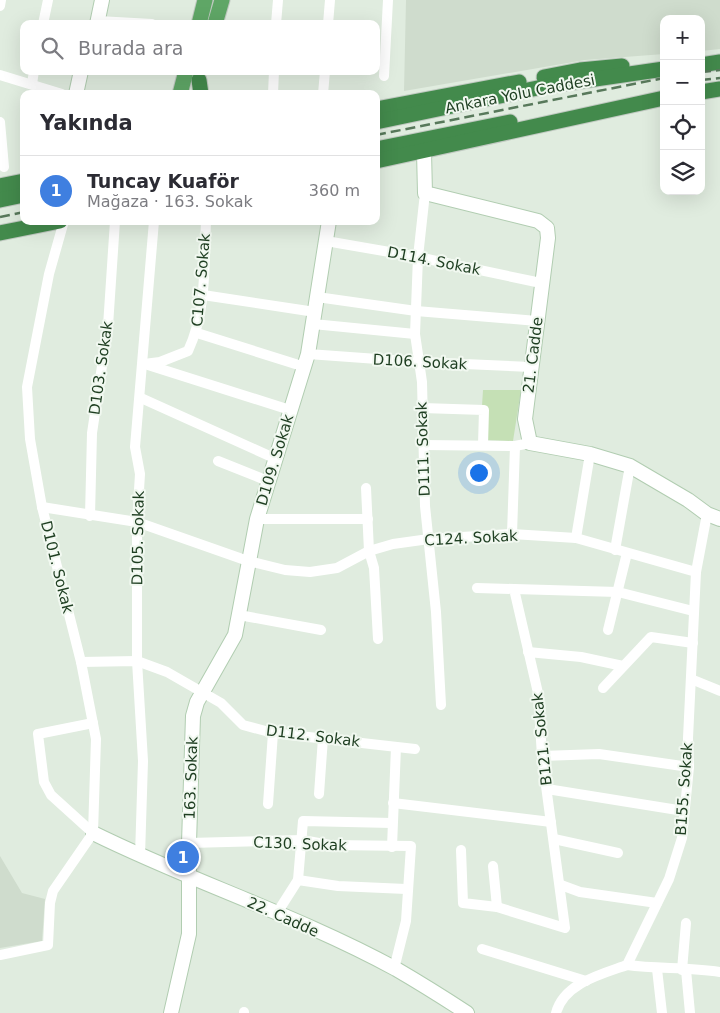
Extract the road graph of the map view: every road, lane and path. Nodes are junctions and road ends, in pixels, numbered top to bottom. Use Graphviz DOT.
graph roads {
  1 [pos="1,0"];
  2 [pos="48,0"];
  3 [pos="102,0"];
  4 [pos="205,0"];
  5 [pos="222,0"];
  6 [pos="278,0"];
  7 [pos="330,0"];
  8 [pos="388,0"];
  9 [pos="0,6"];
  10 [pos="44,20"];
  11 [pos="97,20"];
  12 [pos="200,20"];
  13 [pos="216,20"];
  14 [pos="276,20"];
  15 [pos="328,20"];
  16 [pos="705,60"];
  17 [pos="720,61"];
  18 [pos="660,63"];
  19 [pos="705,64"];
  20 [pos="660,71"];
  21 [pos="0,75"];
  22 [pos="33,75"];
  23 [pos="80,75"];
  24 [pos="274,75"];
  25 [pos="325,75"];
  26 [pos="384,76"];
  27 [pos="197,82"];
  28 [pos="32,84"];
  29 [pos="720,89"];
  30 [pos="43,90"];
  31 [pos="77,90"];
  32 [pos="186,90"];
  33 [pos="273,90"];
  34 [pos="323,90"];
  35 [pos="705,91"];
  36 [pos="660,98"];
  37 [pos="660,98"];
  38 [pos="380,108"];
  39 [pos="380,121"];
  40 [pos="0,122"];
  41 [pos="380,148"];
  42 [pos="424,152"];
  43 [pos="380,160"];
  44 [pos="4,167"];
  45 [pos="20,182"];
  46 [pos="0,186"];
  47 [pos="425,192"];
  48 [pos="20,196"];
  49 [pos="0,200"];
  50 [pos="20,223"];
  51 [pos="40,225"];
  52 [pos="63,225"];
  53 [pos="115,225"];
  54 [pos="154,225"];
  55 [pos="206,225"];
  56 [pos="329,225"];
  57 [pos="0,227"];
  58 [pos="0,233"];
  59 [pos="326,241"];
  60 [pos="418,257"];
  61 [pos="541,283"];
  62 [pos="203,295"];
  63 [pos="317,298"];
  64 [pos="416,311"];
  65 [pos="314,318"];
  66 [pos="537,320"];
  67 [pos="197,333"];
  68 [pos="415,334"];
  69 [pos="306,361"];
  70 [pos="419,362"];
  71 [pos="144,364"];
  72 [pos="531,367"];
  73 [pos="141,398"];
  74 [pos="422,408"];
  75 [pos="290,410"];
  76 [pos="530,443"];
  77 [pos="423,445"];
  78 [pos="483,446"];
  79 [pos="515,446"];
  80 [pos="590,454"];
  81 [pos="274,458"];
  82 [pos="218,461"];
  83 [pos="630,466"];
  84 [pos="268,481"];
  85 [pos="366,488"];
  86 [pos="42,507"];
  87 [pos="90,516"];
  88 [pos="714,516"];
  89 [pos="257,519"];
  90 [pos="368,519"];
  91 [pos="137,522"];
  92 [pos="512,534"];
  93 [pos="576,538"];
  94 [pos="429,539"];
  95 [pos="615,550"];
  96 [pos="369,551"];
  97 [pos="627,553"];
  98 [pos="248,561"];
  99 [pos="696,572"];
  100 [pos="477,588"];
  101 [pos="514,589"];
  102 [pos="618,592"];
  103 [pos="693,611"];
  104 [pos="239,615"];
  105 [pos="321,630"];
  106 [pos="608,630"];
  107 [pos="378,639"];
  108 [pos="693,643"];
  109 [pos="528,652"];
  110 [pos="137,661"];
  111 [pos="80,662"];
  112 [pos="623,666"];
  113 [pos="691,679"];
  114 [pos="603,688"];
  115 [pos="720,691"];
  116 [pos="204,693"];
  117 [pos="441,705"];
  118 [pos="93,723"];
  119 [pos="273,733"];
  120 [pos="323,738"];
  121 [pos="396,747"];
  122 [pos="415,749"];
  123 [pos="542,756"];
  124 [pos="689,767"];
  125 [pos="547,789"];
  126 [pos="319,794"];
  127 [pos="393,803"];
  128 [pos="268,804"];
  129 [pos="684,811"];
  130 [pos="551,822"];
  131 [pos="392,823"];
  132 [pos="93,833"];
  133 [pos="554,839"];
  134 [pos="302,840"];
  135 [pos="188,843"];
  136 [pos="392,846"];
  137 [pos="461,850"];
  138 [pos="618,853"];
  139 [pos="140,856"];
  140 [pos="493,866"];
  141 [pos="190,876"];
  142 [pos="298,880"];
  143 [pos="561,885"];
  144 [pos="406,889"];
  145 [pos="657,904"];
  146 [pos="497,906"];
  147 [pos="277,913"];
  148 [pos="686,923"];
  149 [pos="482,949"];
  150 [pos="0,955"];
  151 [pos="627,965"];
  152 [pos="394,969"];
  153 [pos="657,969"];
  154 [pos="684,970"];
  155 [pos="720,972"];
  156 [pos="586,981"];
  157 [pos="171,1013"];
  158 [pos="467,1013"];
  159 [pos="556,1013"];
  160 [pos="662,1013"];
  161 [pos="690,1013"];
  1 -- 9 [label="street"];
  2 -- 10 [label="street"];
  3 -- 11 [label="main road"];
  4 -- 12 [label="main road"];
  5 -- 13 [label="main road"];
  6 -- 14 [label="street"];
  7 -- 15 [label="street"];
  8 -- 26 [label="street"];
  16 -- 17 [label="highway"];
  17 -- 19 [label="highway"];
  18 -- 38 [label="highway"];
  20 -- 39 [label="highway, Ankara Yolu Caddesi"];
  21 -- 28 [label="street"];
  22 -- 28 [label="street"];
  23 -- 31 [label="main road"];
  24 -- 33 [label="street"];
  25 -- 34 [label="street"];
  27 -- 32 [label="main road"];
  28 -- 30 [label="street"];
  29 -- 35 [label="highway"];
  36 -- 41 [label="highway, Ankara Yolu Caddesi"];
  37 -- 42 [label="highway"];
  40 -- 44 [label="street"];
  42 -- 43 [label="highway"];
  42 -- 47 [label="main road"];
  45 -- 46 [label="highway"];
  47 -- 60 [label="street, D111. Sokak"];
  47 -- 61 [label="main road, 21. Cadde"];
  48 -- 49 [label="highway"];
  50 -- 57 [label="highway"];
  51 -- 58 [label="highway"];
  52 -- 86 [label="street, D101. Sokak"];
  53 -- 87 [label="street, D103. Sokak"];
  54 -- 71 [label="street, D105. Sokak"];
  55 -- 62 [label="street, C107. Sokak"];
  56 -- 59 [label="main road, D109. Sokak"];
  59 -- 60 [label="street, D114. Sokak"];
  59 -- 63 [label="main road, D109. Sokak"];
  60 -- 61 [label="street, D114. Sokak"];
  60 -- 64 [label="street, D111. Sokak"];
  61 -- 66 [label="main road, 21. Cadde"];
  62 -- 65 [label="street"];
  62 -- 67 [label="street, C107. Sokak"];
  63 -- 64 [label="street"];
  63 -- 65 [label="main road, D109. Sokak"];
  64 -- 66 [label="street"];
  64 -- 68 [label="street, D111. Sokak"];
  65 -- 68 [label="street"];
  65 -- 69 [label="main road, D109. Sokak"];
  66 -- 72 [label="main road, 21. Cadde"];
  67 -- 69 [label="street, D106. Sokak"];
  67 -- 71 [label="street, C107. Sokak"];
  68 -- 70 [label="street, D111. Sokak"];
  69 -- 70 [label="street, D106. Sokak"];
  69 -- 75 [label="main road, D109. Sokak"];
  70 -- 72 [label="street, D106. Sokak"];
  70 -- 74 [label="street, D111. Sokak"];
  71 -- 73 [label="street, D105. Sokak"];
  71 -- 75 [label="street"];
  72 -- 76 [label="main road, 21. Cadde"];
  73 -- 81 [label="street"];
  73 -- 91 [label="street, D105. Sokak"];
  74 -- 77 [label="street, D111. Sokak"];
  74 -- 78 [label="street"];
  75 -- 81 [label="main road, D109. Sokak"];
  76 -- 79 [label="street"];
  76 -- 80 [label="main road"];
  77 -- 78 [label="street"];
  77 -- 94 [label="street, D111. Sokak"];
  78 -- 79 [label="street"];
  79 -- 92 [label="street"];
  80 -- 83 [label="main road"];
  80 -- 93 [label="street"];
  81 -- 84 [label="main road, D109. Sokak"];
  82 -- 84 [label="street"];
  83 -- 88 [label="main road"];
  83 -- 95 [label="street"];
  84 -- 89 [label="main road, D109. Sokak"];
  85 -- 90 [label="street"];
  86 -- 87 [label="street, C124. Sokak"];
  86 -- 111 [label="street, D101. Sokak"];
  87 -- 91 [label="street, C124. Sokak"];
  88 -- 99 [label="street, B155. Sokak"];
  89 -- 90 [label="street"];
  89 -- 98 [label="main road, D109. Sokak"];
  90 -- 96 [label="street"];
  91 -- 98 [label="street, C124. Sokak"];
  91 -- 110 [label="street, D105. Sokak"];
  92 -- 93 [label="street, C124. Sokak"];
  92 -- 94 [label="street, C124. Sokak"];
  93 -- 95 [label="street, C124. Sokak"];
  94 -- 96 [label="street, C124. Sokak"];
  94 -- 117 [label="street, D111. Sokak"];
  95 -- 97 [label="street, C124. Sokak"];
  96 -- 98 [label="street, C124. Sokak"];
  96 -- 107 [label="street"];
  97 -- 99 [label="street, C124. Sokak"];
  97 -- 102 [label="street"];
  98 -- 104 [label="main road, D109. Sokak"];
  99 -- 103 [label="street, B155. Sokak"];
  100 -- 101 [label="street"];
  101 -- 102 [label="street"];
  101 -- 109 [label="street, B121. Sokak"];
  102 -- 103 [label="street"];
  102 -- 106 [label="street"];
  103 -- 108 [label="street, B155. Sokak"];
  104 -- 105 [label="street"];
  104 -- 116 [label="main road, D109. Sokak"];
  108 -- 112 [label="street"];
  108 -- 113 [label="street, B155. Sokak"];
  109 -- 112 [label="street"];
  109 -- 123 [label="street, B121. Sokak"];
  110 -- 111 [label="street, D112. Sokak"];
  110 -- 116 [label="street, D112. Sokak"];
  110 -- 139 [label="street, D105. Sokak"];
  111 -- 118 [label="street, D101. Sokak"];
  112 -- 114 [label="street"];
  113 -- 115 [label="street"];
  113 -- 124 [label="street, B155. Sokak"];
  116 -- 119 [label="street, D112. Sokak"];
  116 -- 135 [label="main road, 163. Sokak"];
  118 -- 132 [label="street, D101. Sokak"];
  118 -- 132 [label="street"];
  119 -- 120 [label="street, D112. Sokak"];
  119 -- 128 [label="street"];
  120 -- 121 [label="street, D112. Sokak"];
  120 -- 126 [label="street"];
  121 -- 122 [label="street, D112. Sokak"];
  121 -- 127 [label="street"];
  123 -- 124 [label="street"];
  123 -- 125 [label="street, B121. Sokak"];
  124 -- 129 [label="street, B155. Sokak"];
  125 -- 129 [label="street"];
  125 -- 130 [label="street, B121. Sokak"];
  127 -- 130 [label="street"];
  127 -- 131 [label="street"];
  129 -- 145 [label="street, B155. Sokak"];
  130 -- 133 [label="street, B121. Sokak"];
  131 -- 134 [label="street"];
  131 -- 136 [label="street"];
  132 -- 139 [label="main road, 22. Cadde"];
  132 -- 150 [label="street"];
  133 -- 138 [label="street"];
  133 -- 143 [label="street, B121. Sokak"];
  134 -- 135 [label="street, C130. Sokak"];
  134 -- 136 [label="street, C130. Sokak"];
  134 -- 142 [label="street"];
  135 -- 141 [label="main road, 163. Sokak"];
  136 -- 144 [label="street, C130. Sokak"];
  137 -- 146 [label="street"];
  139 -- 141 [label="main road, 22. Cadde"];
  140 -- 146 [label="street"];
  141 -- 147 [label="main road, 22. Cadde"];
  141 -- 157 [label="main road, 163. Sokak"];
  142 -- 144 [label="street"];
  142 -- 147 [label="street"];
  143 -- 145 [label="street"];
  143 -- 146 [label="street, B121. Sokak"];
  144 -- 152 [label="street"];
  145 -- 151 [label="street, B155. Sokak"];
  147 -- 152 [label="main road, 22. Cadde"];
  148 -- 154 [label="street"];
  149 -- 156 [label="street"];
  151 -- 153 [label="street"];
  151 -- 156 [label="street"];
  152 -- 158 [label="main road, 22. Cadde"];
  153 -- 154 [label="street"];
  153 -- 160 [label="street"];
  154 -- 155 [label="street"];
  154 -- 161 [label="street"];
  156 -- 159 [label="street"];
}
